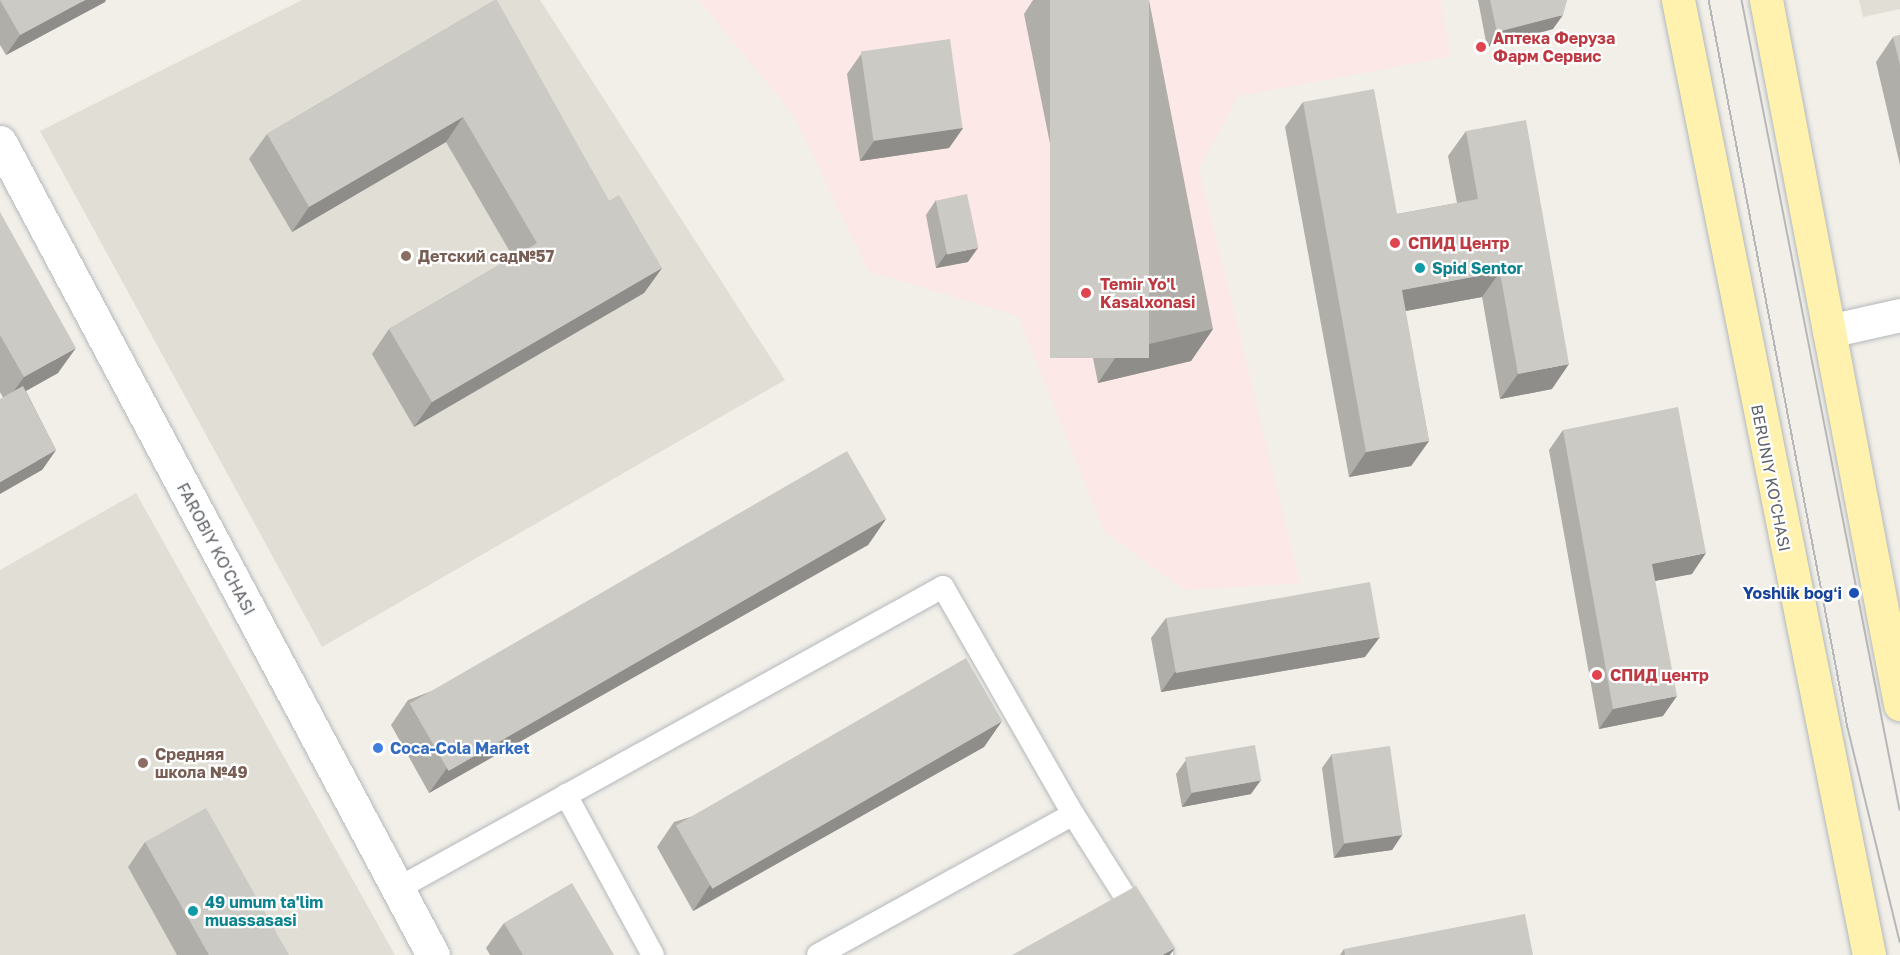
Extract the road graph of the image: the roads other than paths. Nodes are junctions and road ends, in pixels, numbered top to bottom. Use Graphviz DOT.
graph roads {
  1 [pos="1678,0"];
  2 [pos="1766,0"];
  3 [pos="0,142"];
  4 [pos="1900,315"];
  5 [pos="1829,331"];
  6 [pos="1900,704"];
  7 [pos="566,795"];
  8 [pos="1073,814"];
  9 [pos="397,889"];
  10 [pos="432,955"];
  11 [pos="653,955"];
  12 [pos="818,955"];
  13 [pos="1162,955"];
  14 [pos="1869,955"];
  1 -- 14 [label="main road, BERUNIY KO'CHASI"];
  2 -- 5 [label="main road"];
  3 -- 9 [label="street, FAROBIY KO'CHASI"];
  4 -- 5 [label="street"];
  5 -- 6 [label="main road"];
  7 -- 8 [label="lane"];
  7 -- 9 [label="lane"];
  7 -- 11 [label="lane"];
  8 -- 12 [label="lane"];
  8 -- 13 [label="lane"];
  9 -- 10 [label="street, FAROBIY KO'CHASI"];
}
